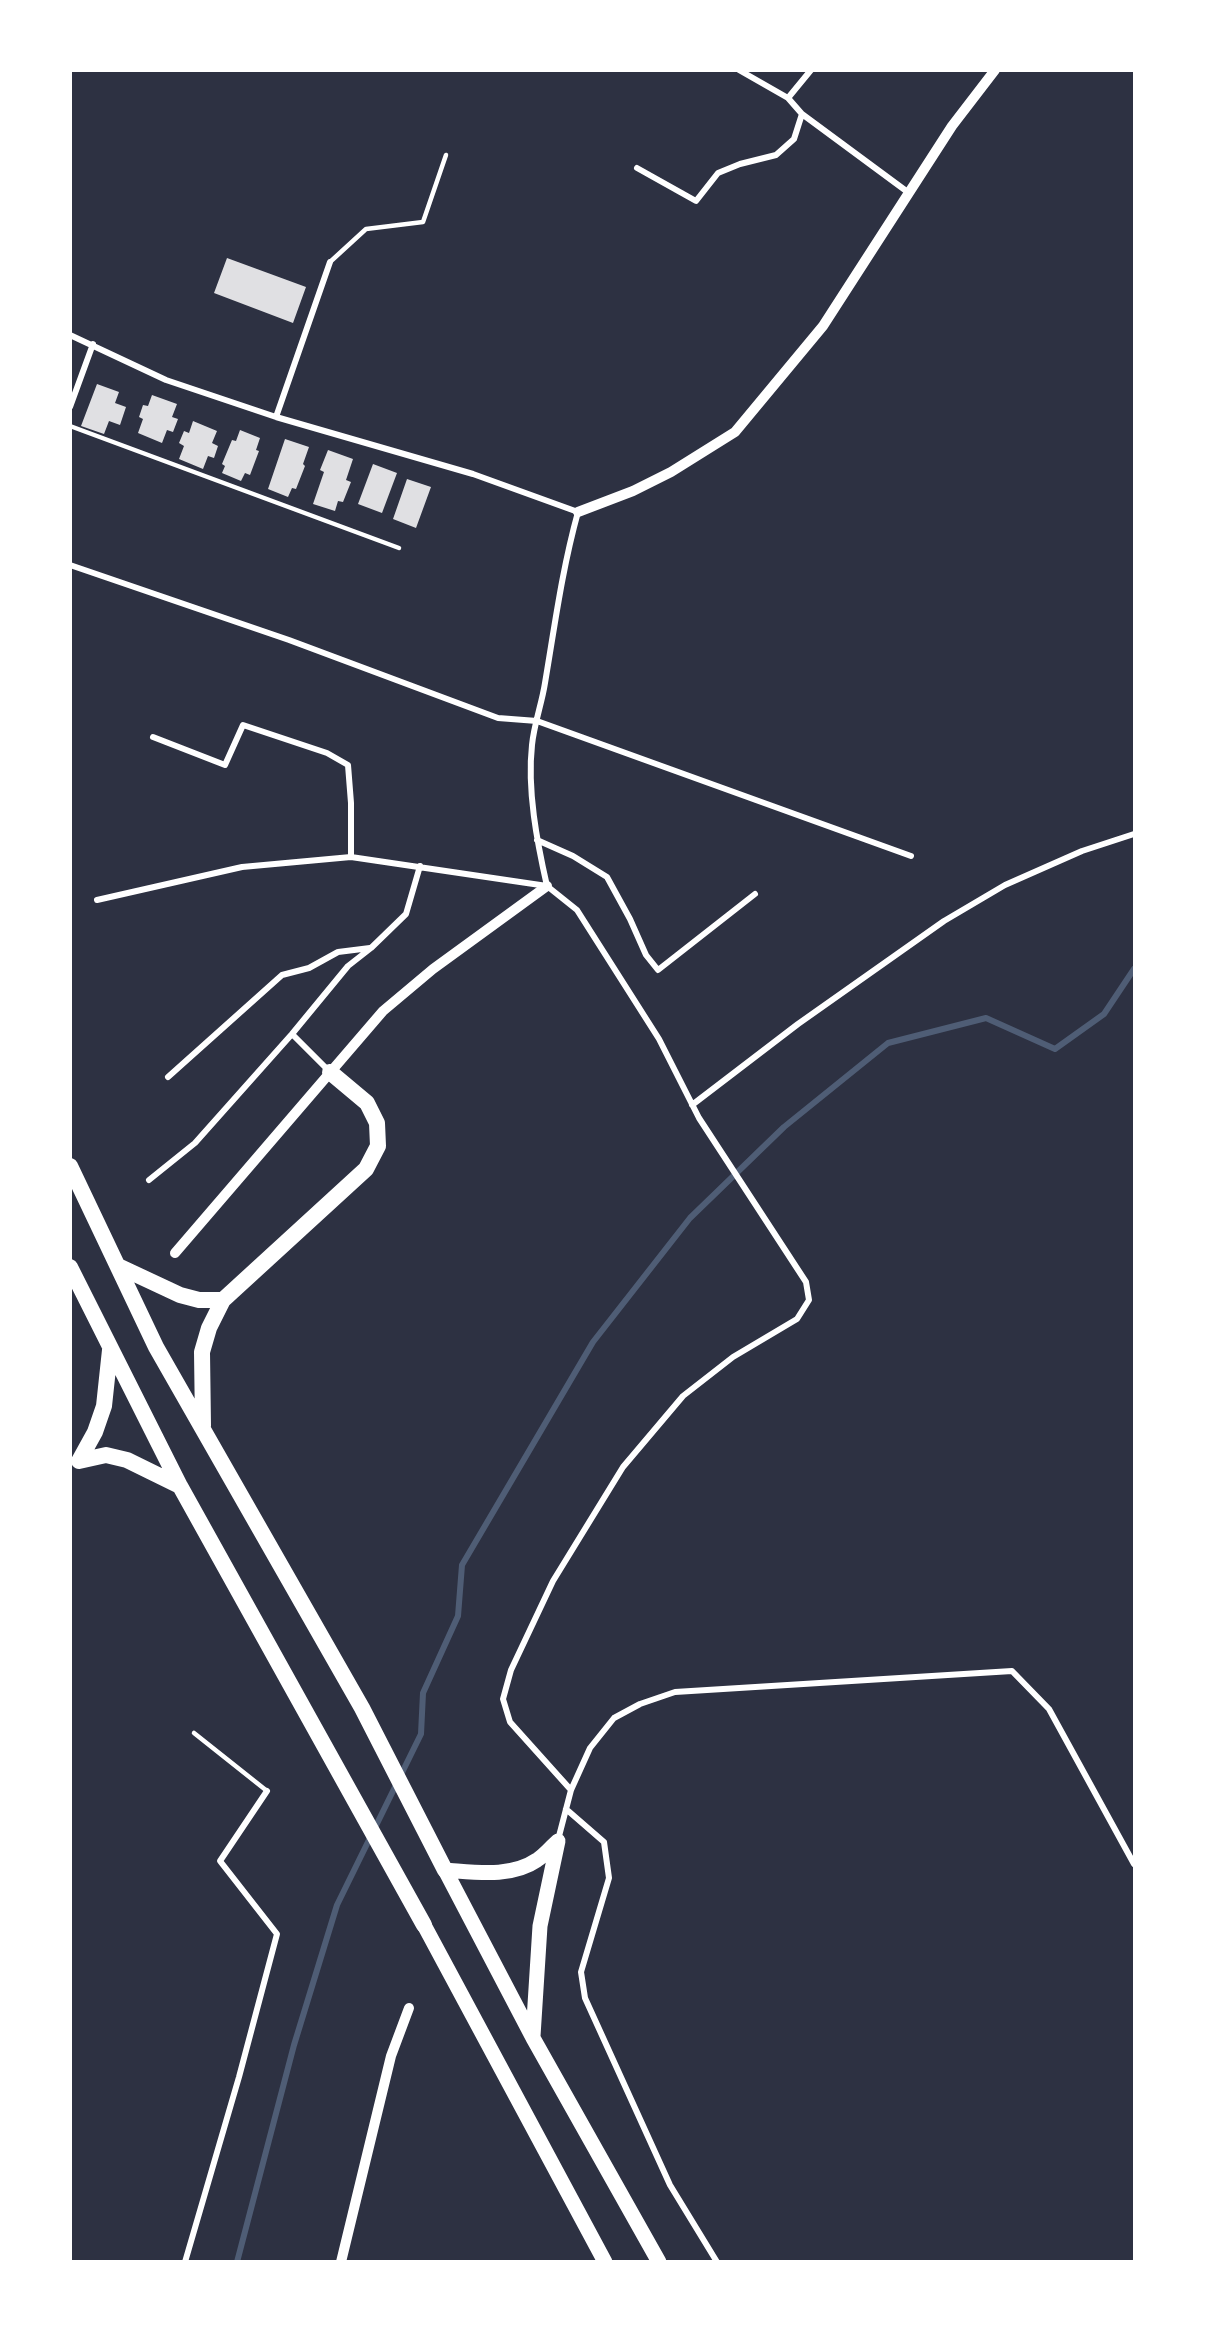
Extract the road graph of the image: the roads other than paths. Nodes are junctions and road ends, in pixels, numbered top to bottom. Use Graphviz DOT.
graph roads {
  1 [pos="739,70"];
  2 [pos="811,70"];
  3 [pos="995,70"];
  4 [pos="788,98"];
  5 [pos="802,114"];
  6 [pos="446,155"];
  7 [pos="637,168"];
  8 [pos="909,193"];
  9 [pos="330,262"];
  10 [pos="70,335"];
  11 [pos="93,345"];
  12 [pos="70,407"];
  13 [pos="276,417"];
  14 [pos="70,426"];
  15 [pos="578,512"];
  16 [pos="399,548"];
  17 [pos="70,565"];
  18 [pos="537,721"];
  19 [pos="153,737"];
  20 [pos="1134,834"];
  21 [pos="537,840"];
  22 [pos="911,856"];
  23 [pos="351,857"];
  24 [pos="420,866"];
  25 [pos="547,886"];
  26 [pos="755,894"];
  27 [pos="97,900"];
  28 [pos="371,948"];
  29 [pos="292,1034"];
  30 [pos="330,1072"];
  31 [pos="168,1077"];
  32 [pos="692,1105"];
  33 [pos="70,1166"];
  34 [pos="149,1180"];
  35 [pos="175,1254"];
  36 [pos="118,1266"];
  37 [pos="70,1267"];
  38 [pos="223,1300"];
  39 [pos="110,1350"];
  40 [pos="203,1430"];
  41 [pos="75,1466"];
  42 [pos="180,1486"];
  43 [pos="194,1733"];
  44 [pos="572,1790"];
  45 [pos="267,1791"];
  46 [pos="567,1809"];
  47 [pos="558,1841"];
  48 [pos="1134,1864"];
  49 [pos="445,1870"];
  50 [pos="424,1925"];
  51 [pos="409,2008"];
  52 [pos="533,2038"];
  53 [pos="185,2262"];
  54 [pos="341,2262"];
  55 [pos="605,2262"];
  56 [pos="659,2262"];
  57 [pos="717,2262"];
  1 -- 4 [label="street"];
  2 -- 4 [label="street"];
  3 -- 8 [label="street"];
  4 -- 5 [label="street"];
  5 -- 7 [label="street"];
  5 -- 8 [label="street"];
  6 -- 9 [label="lane"];
  8 -- 15 [label="street"];
  9 -- 13 [label="street"];
  10 -- 11 [label="street"];
  11 -- 12 [label="street"];
  11 -- 13 [label="street"];
  13 -- 15 [label="street"];
  14 -- 16 [label="lane"];
  15 -- 18 [label="street"];
  17 -- 18 [label="street"];
  18 -- 21 [label="street"];
  18 -- 22 [label="street"];
  19 -- 23 [label="street"];
  20 -- 32 [label="street"];
  21 -- 25 [label="street"];
  21 -- 26 [label="street"];
  23 -- 24 [label="street"];
  23 -- 27 [label="street"];
  24 -- 25 [label="street"];
  24 -- 28 [label="street"];
  25 -- 30 [label="street"];
  25 -- 32 [label="street"];
  28 -- 29 [label="street"];
  28 -- 31 [label="street"];
  29 -- 30 [label="street"];
  29 -- 34 [label="street"];
  30 -- 35 [label="street"];
  30 -- 38 [label="highway"];
  32 -- 44 [label="street"];
  33 -- 36 [label="highway"];
  36 -- 38 [label="highway"];
  36 -- 40 [label="highway"];
  37 -- 39 [label="highway"];
  38 -- 40 [label="highway"];
  39 -- 41 [label="highway"];
  39 -- 42 [label="highway"];
  40 -- 49 [label="highway"];
  41 -- 42 [label="highway"];
  42 -- 50 [label="highway"];
  43 -- 45 [label="lane"];
  44 -- 46 [label="street"];
  44 -- 48 [label="street"];
  45 -- 53 [label="street"];
  46 -- 47 [label="street"];
  46 -- 57 [label="street"];
  47 -- 49 [label="main road"];
  47 -- 52 [label="main road"];
  49 -- 52 [label="main road"];
  50 -- 55 [label="main road"];
  51 -- 54 [label="street"];
  52 -- 56 [label="main road"];
}
